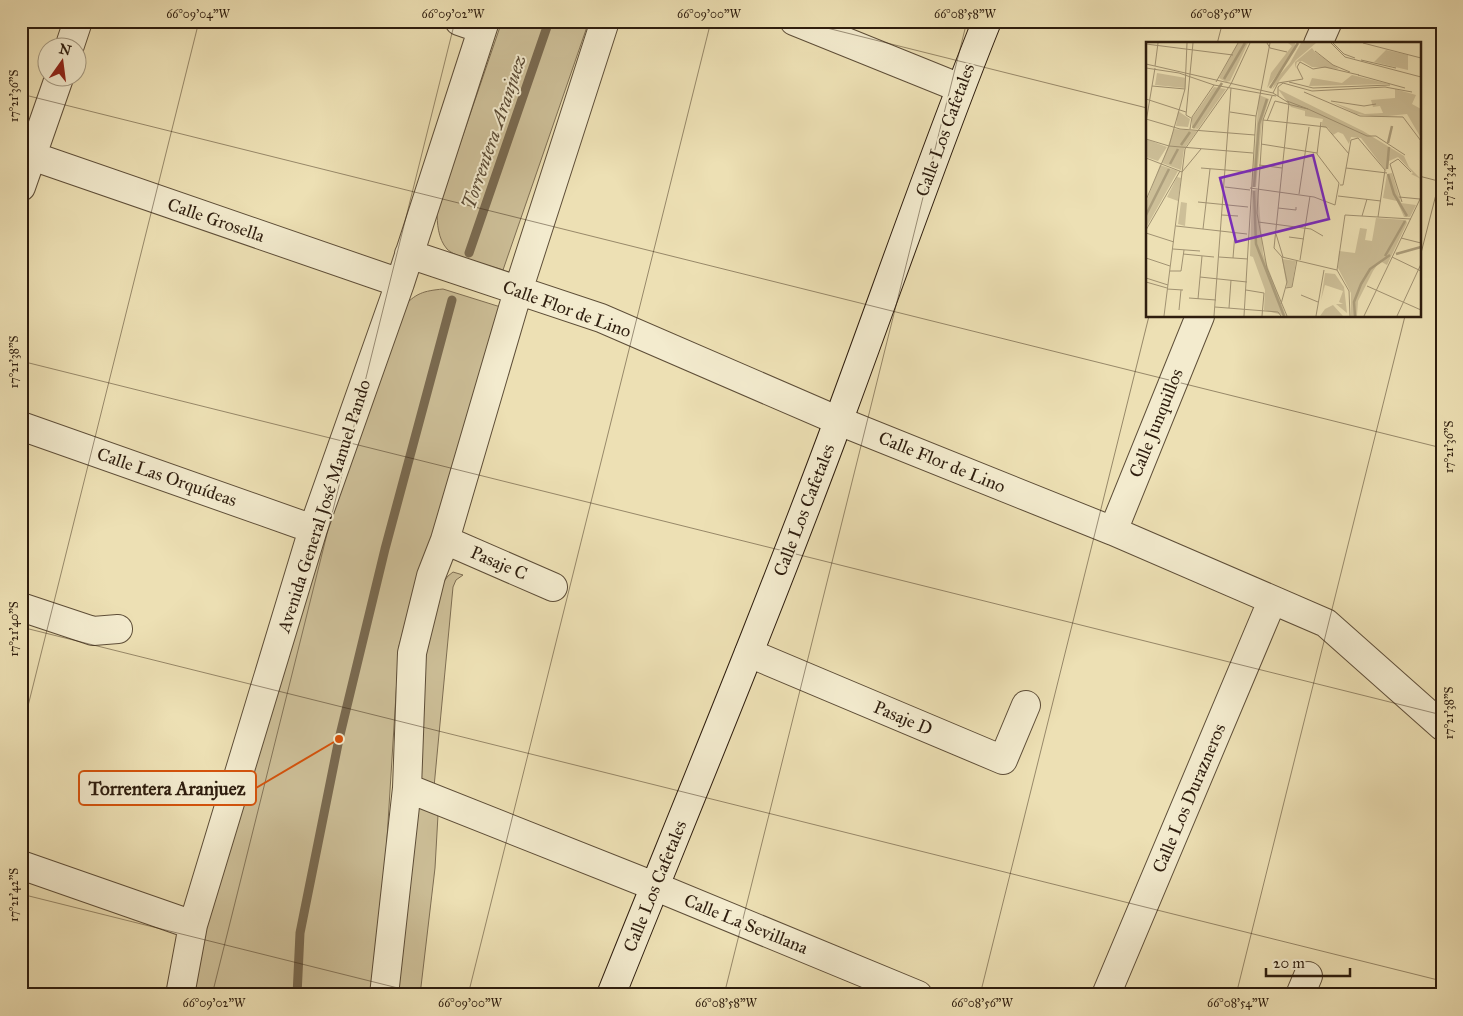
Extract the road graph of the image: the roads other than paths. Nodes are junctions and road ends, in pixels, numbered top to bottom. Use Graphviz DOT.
graph roads {
  1 [pos="78,21"];
  2 [pos="605,21"];
  3 [pos="794,21"];
  4 [pos="987,21"];
  5 [pos="1328,21"];
  6 [pos="475,24"];
  7 [pos="72,38"];
  8 [pos="1319,42"];
  9 [pos="56,88"];
  10 [pos="960,88"];
  11 [pos="32,156"];
  12 [pos="21,187"];
  13 [pos="409,254"];
  14 [pos="400,283"];
  15 [pos="518,291"];
  16 [pos="1199,318"];
  17 [pos="839,421"];
  18 [pos="21,426"];
  19 [pos="313,529"];
  20 [pos="1113,531"];
  21 [pos="445,540"];
  22 [pos="553,586"];
  23 [pos="1272,601"];
  24 [pos="21,607"];
  25 [pos="118,629"];
  26 [pos="749,653"];
  27 [pos="1026,705"];
  28 [pos="1442,726"];
  29 [pos="407,788"];
  30 [pos="21,865"];
  31 [pos="654,886"];
  32 [pos="193,925"];
  33 [pos="615,990"];
  34 [pos="180,995"];
  35 [pos="384,995"];
  36 [pos="918,995"];
  37 [pos="1106,995"];
  1 -- 7 [label="street"];
  2 -- 15 [label="street"];
  3 -- 10 [label="street"];
  4 -- 10 [label="street, Calle Los Cafetales"];
  5 -- 8 [label="street"];
  6 -- 13 [label="street, Avenida General José Manuel Pando"];
  9 -- 11 [label="street"];
  10 -- 17 [label="street, Calle Los Cafetales"];
  11 -- 12 [label="street"];
  11 -- 14 [label="street, Calle Grosella"];
  13 -- 14 [label="street, Avenida General José Manuel Pando"];
  13 -- 15 [label="street, Calle Flor de Lino"];
  14 -- 19 [label="street, Avenida General José Manuel Pando"];
  15 -- 17 [label="street, Calle Flor de Lino"];
  15 -- 21 [label="street"];
  16 -- 20 [label="street, Calle Junquillos"];
  17 -- 20 [label="street, Calle Flor de Lino"];
  17 -- 26 [label="street, Calle Los Cafetales"];
  18 -- 19 [label="street, Calle Las Orquídeas"];
  19 -- 32 [label="street, Avenida General José Manuel Pando"];
  20 -- 23 [label="street, Calle Flor de Lino"];
  21 -- 22 [label="street, Pasaje C"];
  21 -- 29 [label="street"];
  23 -- 28 [label="street, Calle Flor de Lino"];
  23 -- 37 [label="street, Calle Los Durazneros"];
  24 -- 25 [label="street"];
  26 -- 27 [label="street, Pasaje D"];
  26 -- 31 [label="street, Calle Los Cafetales"];
  29 -- 31 [label="street, Calle La Sevillana"];
  29 -- 35 [label="street"];
  30 -- 32 [label="street"];
  31 -- 33 [label="street, Calle Los Cafetales"];
  31 -- 36 [label="street, Calle La Sevillana"];
  32 -- 34 [label="street, Avenida General José Manuel Pando"];
}
